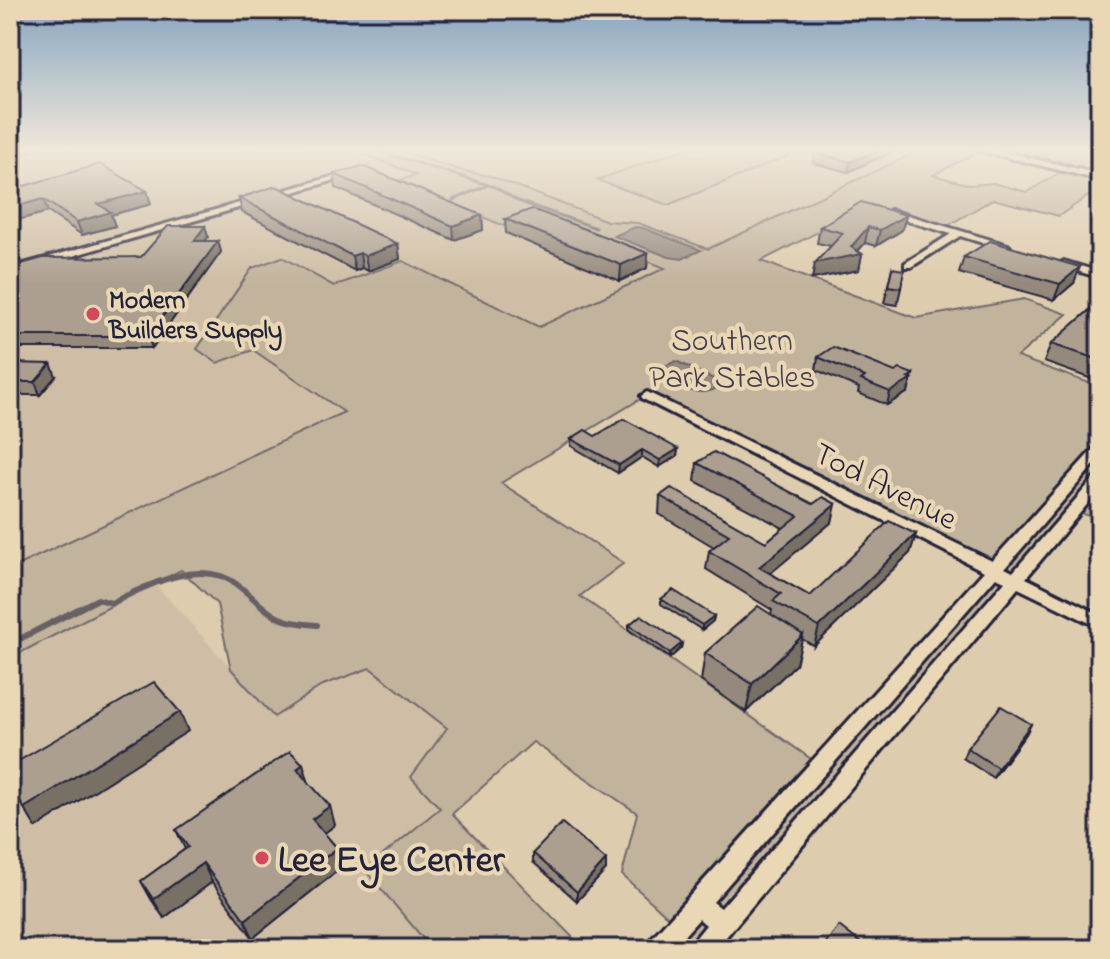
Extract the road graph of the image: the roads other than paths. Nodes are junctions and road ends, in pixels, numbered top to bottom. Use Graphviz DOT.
graph roads {
  1 [pos="283,194"];
  2 [pos="891,213"];
  3 [pos="959,233"];
  4 [pos="1021,251"];
  5 [pos="1052,260"];
  6 [pos="908,265"];
  7 [pos="10,271"];
  8 [pos="1100,275"];
  9 [pos="647,396"];
  10 [pos="1100,450"];
  11 [pos="1081,471"];
  12 [pos="1100,480"];
  13 [pos="992,569"];
  14 [pos="1015,580"];
  15 [pos="1100,622"];
  16 [pos="892,684"];
  17 [pos="916,697"];
  18 [pos="698,904"];
  19 [pos="722,924"];
  20 [pos="657,949"];
  21 [pos="701,949"];
  1 -- 7 [label="street"];
  2 -- 3 [label="street"];
  3 -- 4 [label="street"];
  3 -- 6 [label="street"];
  5 -- 8 [label="street"];
  9 -- 13 [label="street, Tod Avenue"];
  10 -- 11 [label="street"];
  11 -- 12 [label="street"];
  11 -- 13 [label="street"];
  12 -- 14 [label="street"];
  13 -- 14 [label="street, Tod Avenue"];
  13 -- 16 [label="street"];
  14 -- 15 [label="street, Tod Avenue"];
  14 -- 17 [label="street"];
  16 -- 17 [label="street"];
  16 -- 18 [label="street"];
  17 -- 19 [label="street"];
  18 -- 19 [label="street"];
  18 -- 20 [label="street"];
  19 -- 21 [label="street"];
}
